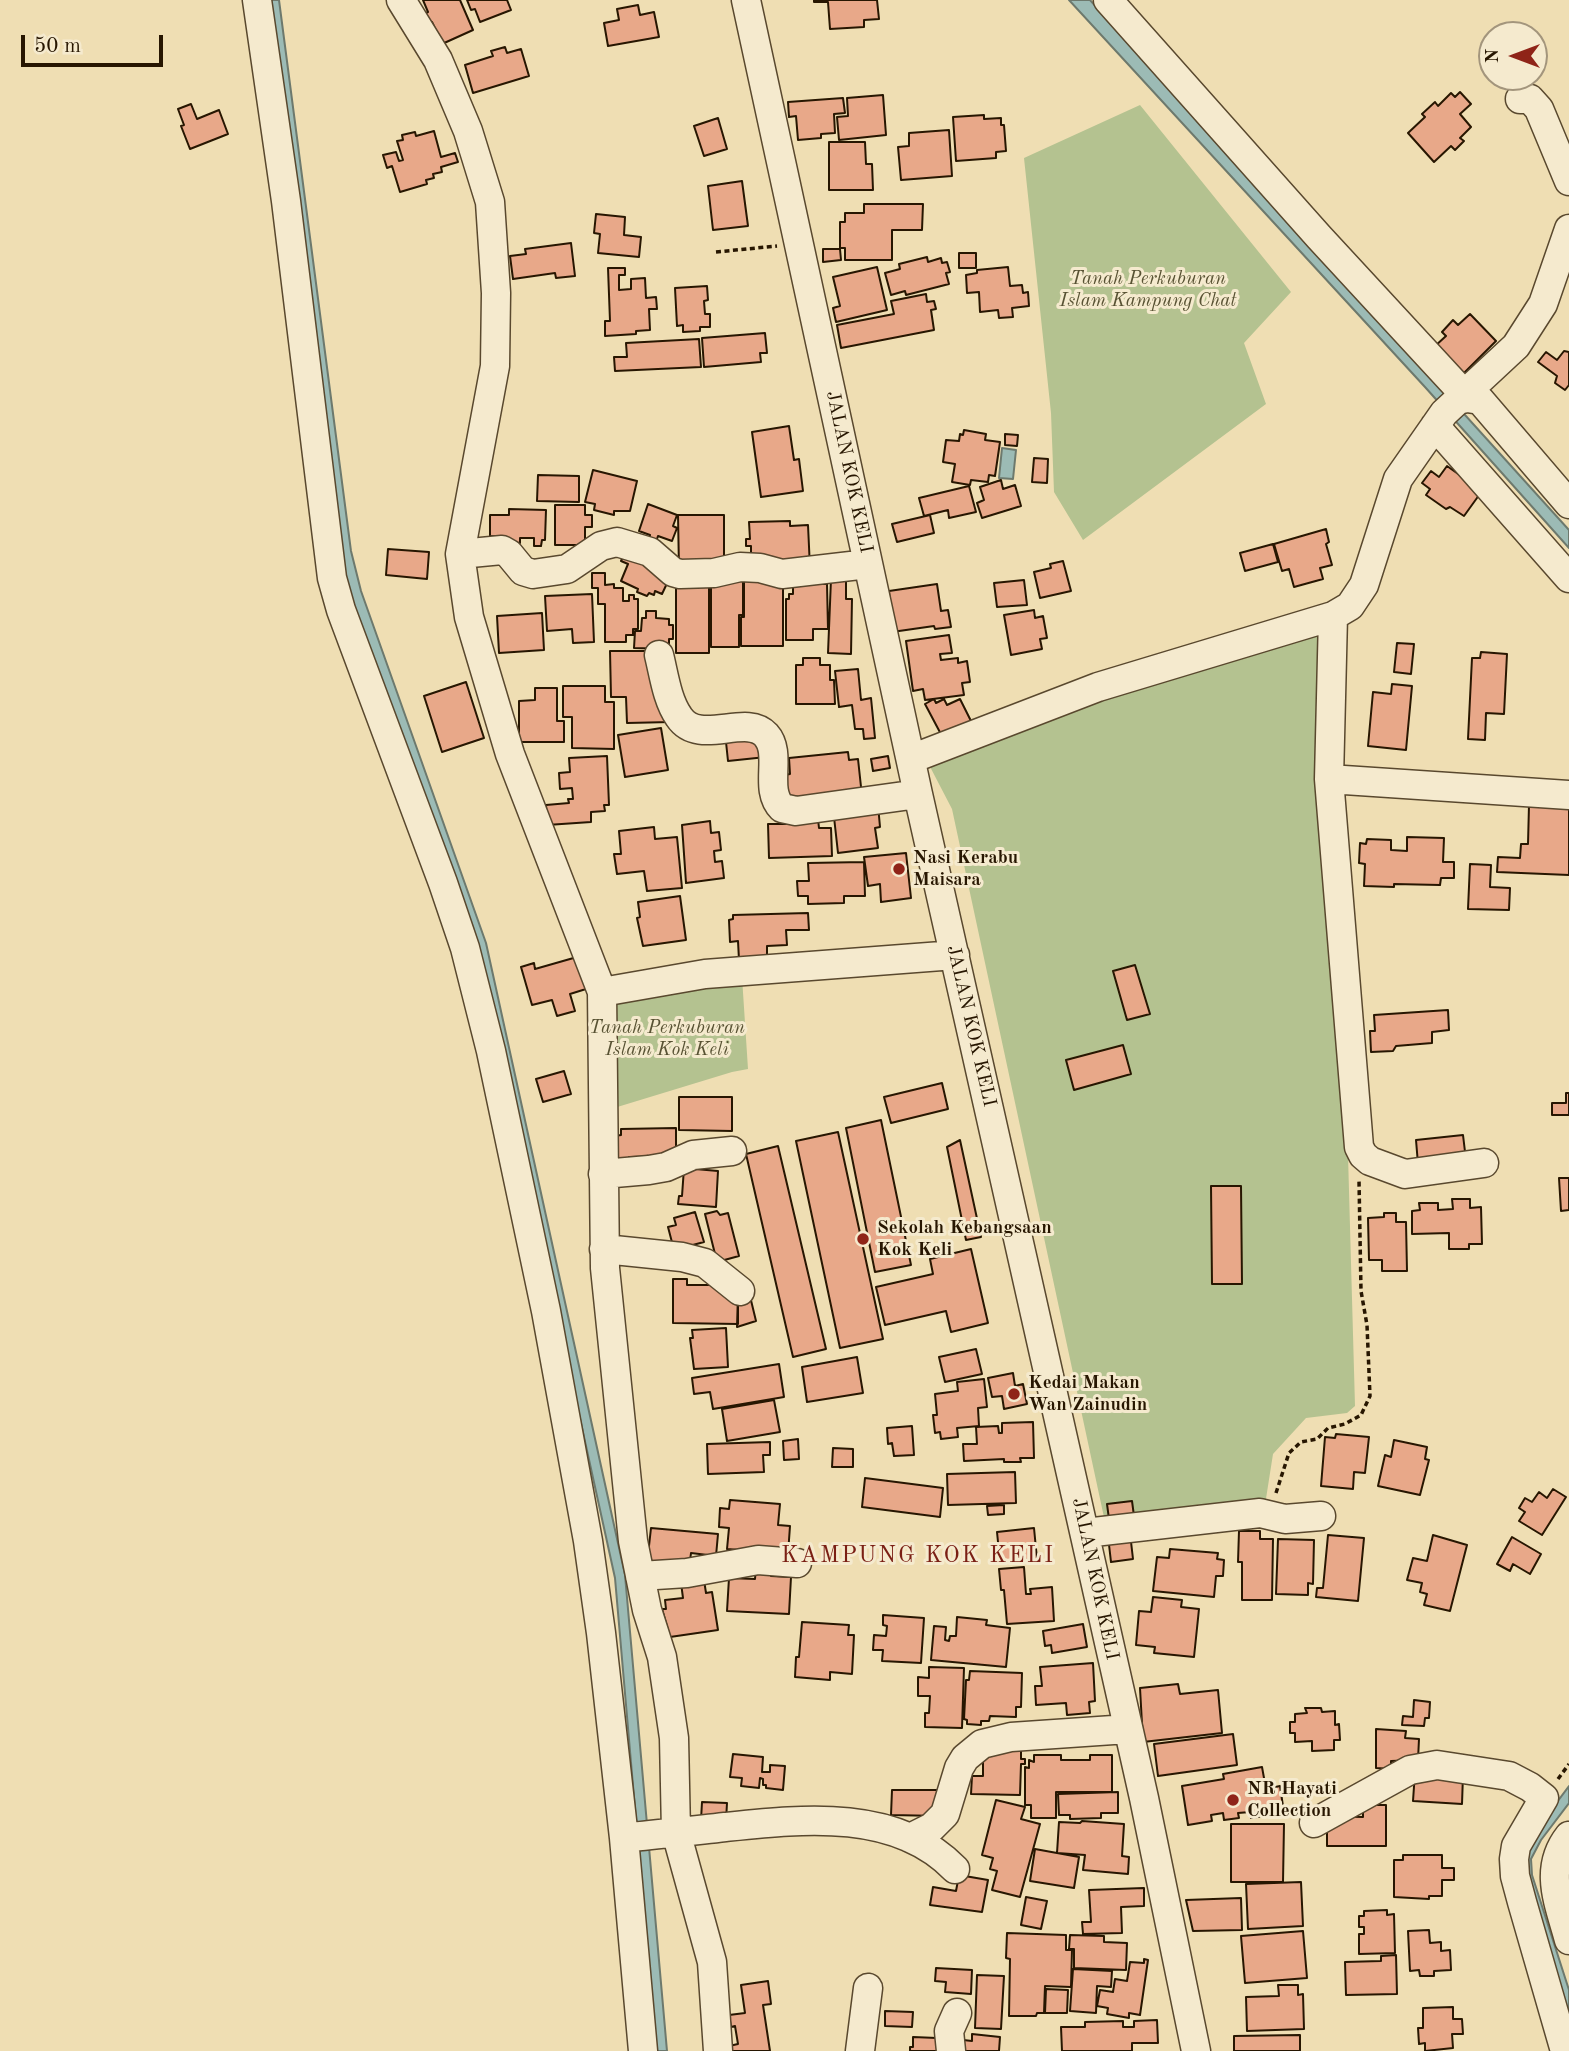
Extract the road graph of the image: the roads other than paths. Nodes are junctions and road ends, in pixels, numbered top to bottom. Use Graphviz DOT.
graph roads {
  1 [pos="257,0"];
  2 [pos="401,0"];
  3 [pos="746,0"];
  4 [pos="1108,0"];
  5 [pos="1520,99"];
  6 [pos="1569,181"];
  7 [pos="1569,229"];
  8 [pos="1450,408"];
  9 [pos="1569,504"];
  10 [pos="460,554"];
  11 [pos="868,564"];
  12 [pos="1569,578"];
  13 [pos="1333,616"];
  14 [pos="659,655"];
  15 [pos="911,759"];
  16 [pos="1329,779"];
  17 [pos="918,794"];
  18 [pos="1569,795"];
  19 [pos="955,955"];
  20 [pos="601,992"];
  21 [pos="732,1151"];
  22 [pos="1484,1163"];
  23 [pos="603,1174"];
  24 [pos="604,1249"];
  25 [pos="740,1291"];
  26 [pos="1321,1516"];
  27 [pos="1085,1533"];
  28 [pos="797,1563"];
  29 [pos="640,1576"];
  30 [pos="1128,1729"];
  31 [pos="1314,1823"];
  32 [pos="646,1836"];
  33 [pos="1569,1836"];
  34 [pos="910,1838"];
  35 [pos="956,1869"];
  36 [pos="1569,1940"];
  37 [pos="868,1988"];
  38 [pos="957,2012"];
  39 [pos="643,2051"];
  40 [pos="718,2051"];
  41 [pos="860,2051"];
  42 [pos="951,2051"];
  43 [pos="1196,2051"];
  44 [pos="1565,2051"];
  1 -- 32 [label="street"];
  2 -- 10 [label="street"];
  3 -- 11 [label="street, JALAN KOK KELI"];
  4 -- 8 [label="street"];
  5 -- 6 [label="street"];
  7 -- 8 [label="street"];
  8 -- 9 [label="street"];
  8 -- 12 [label="street"];
  8 -- 13 [label="street"];
  10 -- 11 [label="street"];
  10 -- 20 [label="street"];
  11 -- 15 [label="street, JALAN KOK KELI"];
  13 -- 15 [label="street"];
  13 -- 16 [label="street"];
  14 -- 17 [label="street"];
  15 -- 17 [label="street, JALAN KOK KELI"];
  16 -- 18 [label="street"];
  16 -- 22 [label="street"];
  17 -- 19 [label="street, JALAN KOK KELI"];
  19 -- 20 [label="street"];
  19 -- 27 [label="street, JALAN KOK KELI"];
  20 -- 23 [label="street"];
  21 -- 23 [label="street"];
  23 -- 24 [label="street"];
  24 -- 25 [label="street"];
  24 -- 29 [label="street"];
  26 -- 27 [label="street"];
  27 -- 30 [label="street, JALAN KOK KELI"];
  28 -- 29 [label="street"];
  29 -- 32 [label="street"];
  30 -- 34 [label="street"];
  30 -- 43 [label="street, JALAN KOK KELI"];
  31 -- 44 [label="street"];
  32 -- 34 [label="street"];
  32 -- 39 [label="street"];
  32 -- 40 [label="street"];
  33 -- 36 [label="street"];
  34 -- 35 [label="street"];
  37 -- 41 [label="street"];
  38 -- 42 [label="street"];
}
